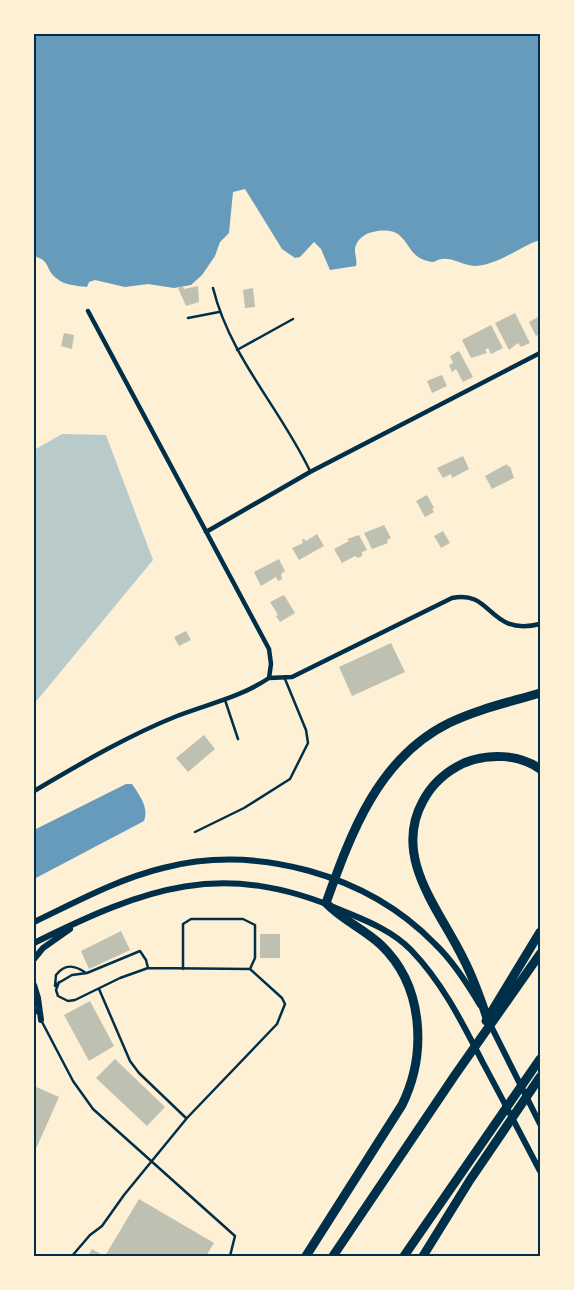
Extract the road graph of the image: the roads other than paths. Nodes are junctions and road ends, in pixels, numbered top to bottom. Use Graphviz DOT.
graph roads {
  1 [pos="213,288"];
  2 [pos="88,311"];
  3 [pos="219,312"];
  4 [pos="188,318"];
  5 [pos="293,319"];
  6 [pos="237,350"];
  7 [pos="540,353"];
  8 [pos="310,472"];
  9 [pos="206,532"];
  10 [pos="540,624"];
  11 [pos="269,678"];
  12 [pos="285,679"];
  13 [pos="540,693"];
  14 [pos="225,700"];
  15 [pos="238,739"];
  16 [pos="540,769"];
  17 [pos="34,791"];
  18 [pos="195,832"];
  19 [pos="334,879"];
  20 [pos="326,903"];
  21 [pos="34,922"];
  22 [pos="79,922"];
  23 [pos="540,932"];
  24 [pos="34,943"];
  25 [pos="540,954"];
  26 [pos="34,959"];
  27 [pos="148,968"];
  28 [pos="183,969"];
  29 [pos="250,969"];
  30 [pos="87,973"];
  31 [pos="59,982"];
  32 [pos="34,985"];
  33 [pos="55,985"];
  34 [pos="99,989"];
  35 [pos="56,990"];
  36 [pos="34,1005"];
  37 [pos="487,1018"];
  38 [pos="41,1020"];
  39 [pos="34,1023"];
  40 [pos="540,1059"];
  41 [pos="455,1075"];
  42 [pos="540,1077"];
  43 [pos="187,1118"];
  44 [pos="540,1124"];
  45 [pos="151,1162"];
  46 [pos="540,1172"];
  47 [pos="72,1256"];
  48 [pos="230,1256"];
  49 [pos="306,1256"];
  50 [pos="333,1256"];
  51 [pos="404,1256"];
  52 [pos="423,1256"];
  1 -- 3 [label="lane"];
  2 -- 9 [label="street"];
  3 -- 4 [label="lane"];
  3 -- 6 [label="lane"];
  5 -- 6 [label="lane"];
  6 -- 8 [label="lane"];
  7 -- 8 [label="street"];
  8 -- 9 [label="street"];
  9 -- 11 [label="street"];
  10 -- 12 [label="street"];
  11 -- 12 [label="street"];
  11 -- 14 [label="street"];
  12 -- 18 [label="lane"];
  13 -- 19 [label="highway"];
  14 -- 15 [label="lane"];
  14 -- 17 [label="street"];
  16 -- 37 [label="highway"];
  19 -- 20 [label="highway"];
  19 -- 21 [label="main road"];
  19 -- 37 [label="main road"];
  20 -- 22 [label="main road"];
  20 -- 46 [label="main road"];
  20 -- 49 [label="highway"];
  22 -- 24 [label="main road"];
  22 -- 26 [label="main road"];
  23 -- 41 [label="highway"];
  25 -- 41 [label="highway"];
  27 -- 28 [label="lane"];
  27 -- 30 [label="lane"];
  27 -- 34 [label="lane"];
  28 -- 29 [label="lane"];
  28 -- 29 [label="lane"];
  29 -- 43 [label="lane"];
  30 -- 31 [label="lane"];
  30 -- 33 [label="lane"];
  31 -- 33 [label="lane"];
  31 -- 35 [label="lane"];
  32 -- 38 [label="main road"];
  33 -- 35 [label="lane"];
  34 -- 35 [label="lane"];
  34 -- 43 [label="lane"];
  36 -- 38 [label="lane"];
  37 -- 44 [label="main road"];
  38 -- 39 [label="lane"];
  38 -- 45 [label="lane"];
  40 -- 51 [label="highway"];
  41 -- 50 [label="highway"];
  42 -- 52 [label="highway"];
  43 -- 45 [label="lane"];
  45 -- 47 [label="lane"];
  45 -- 48 [label="lane"];
}
